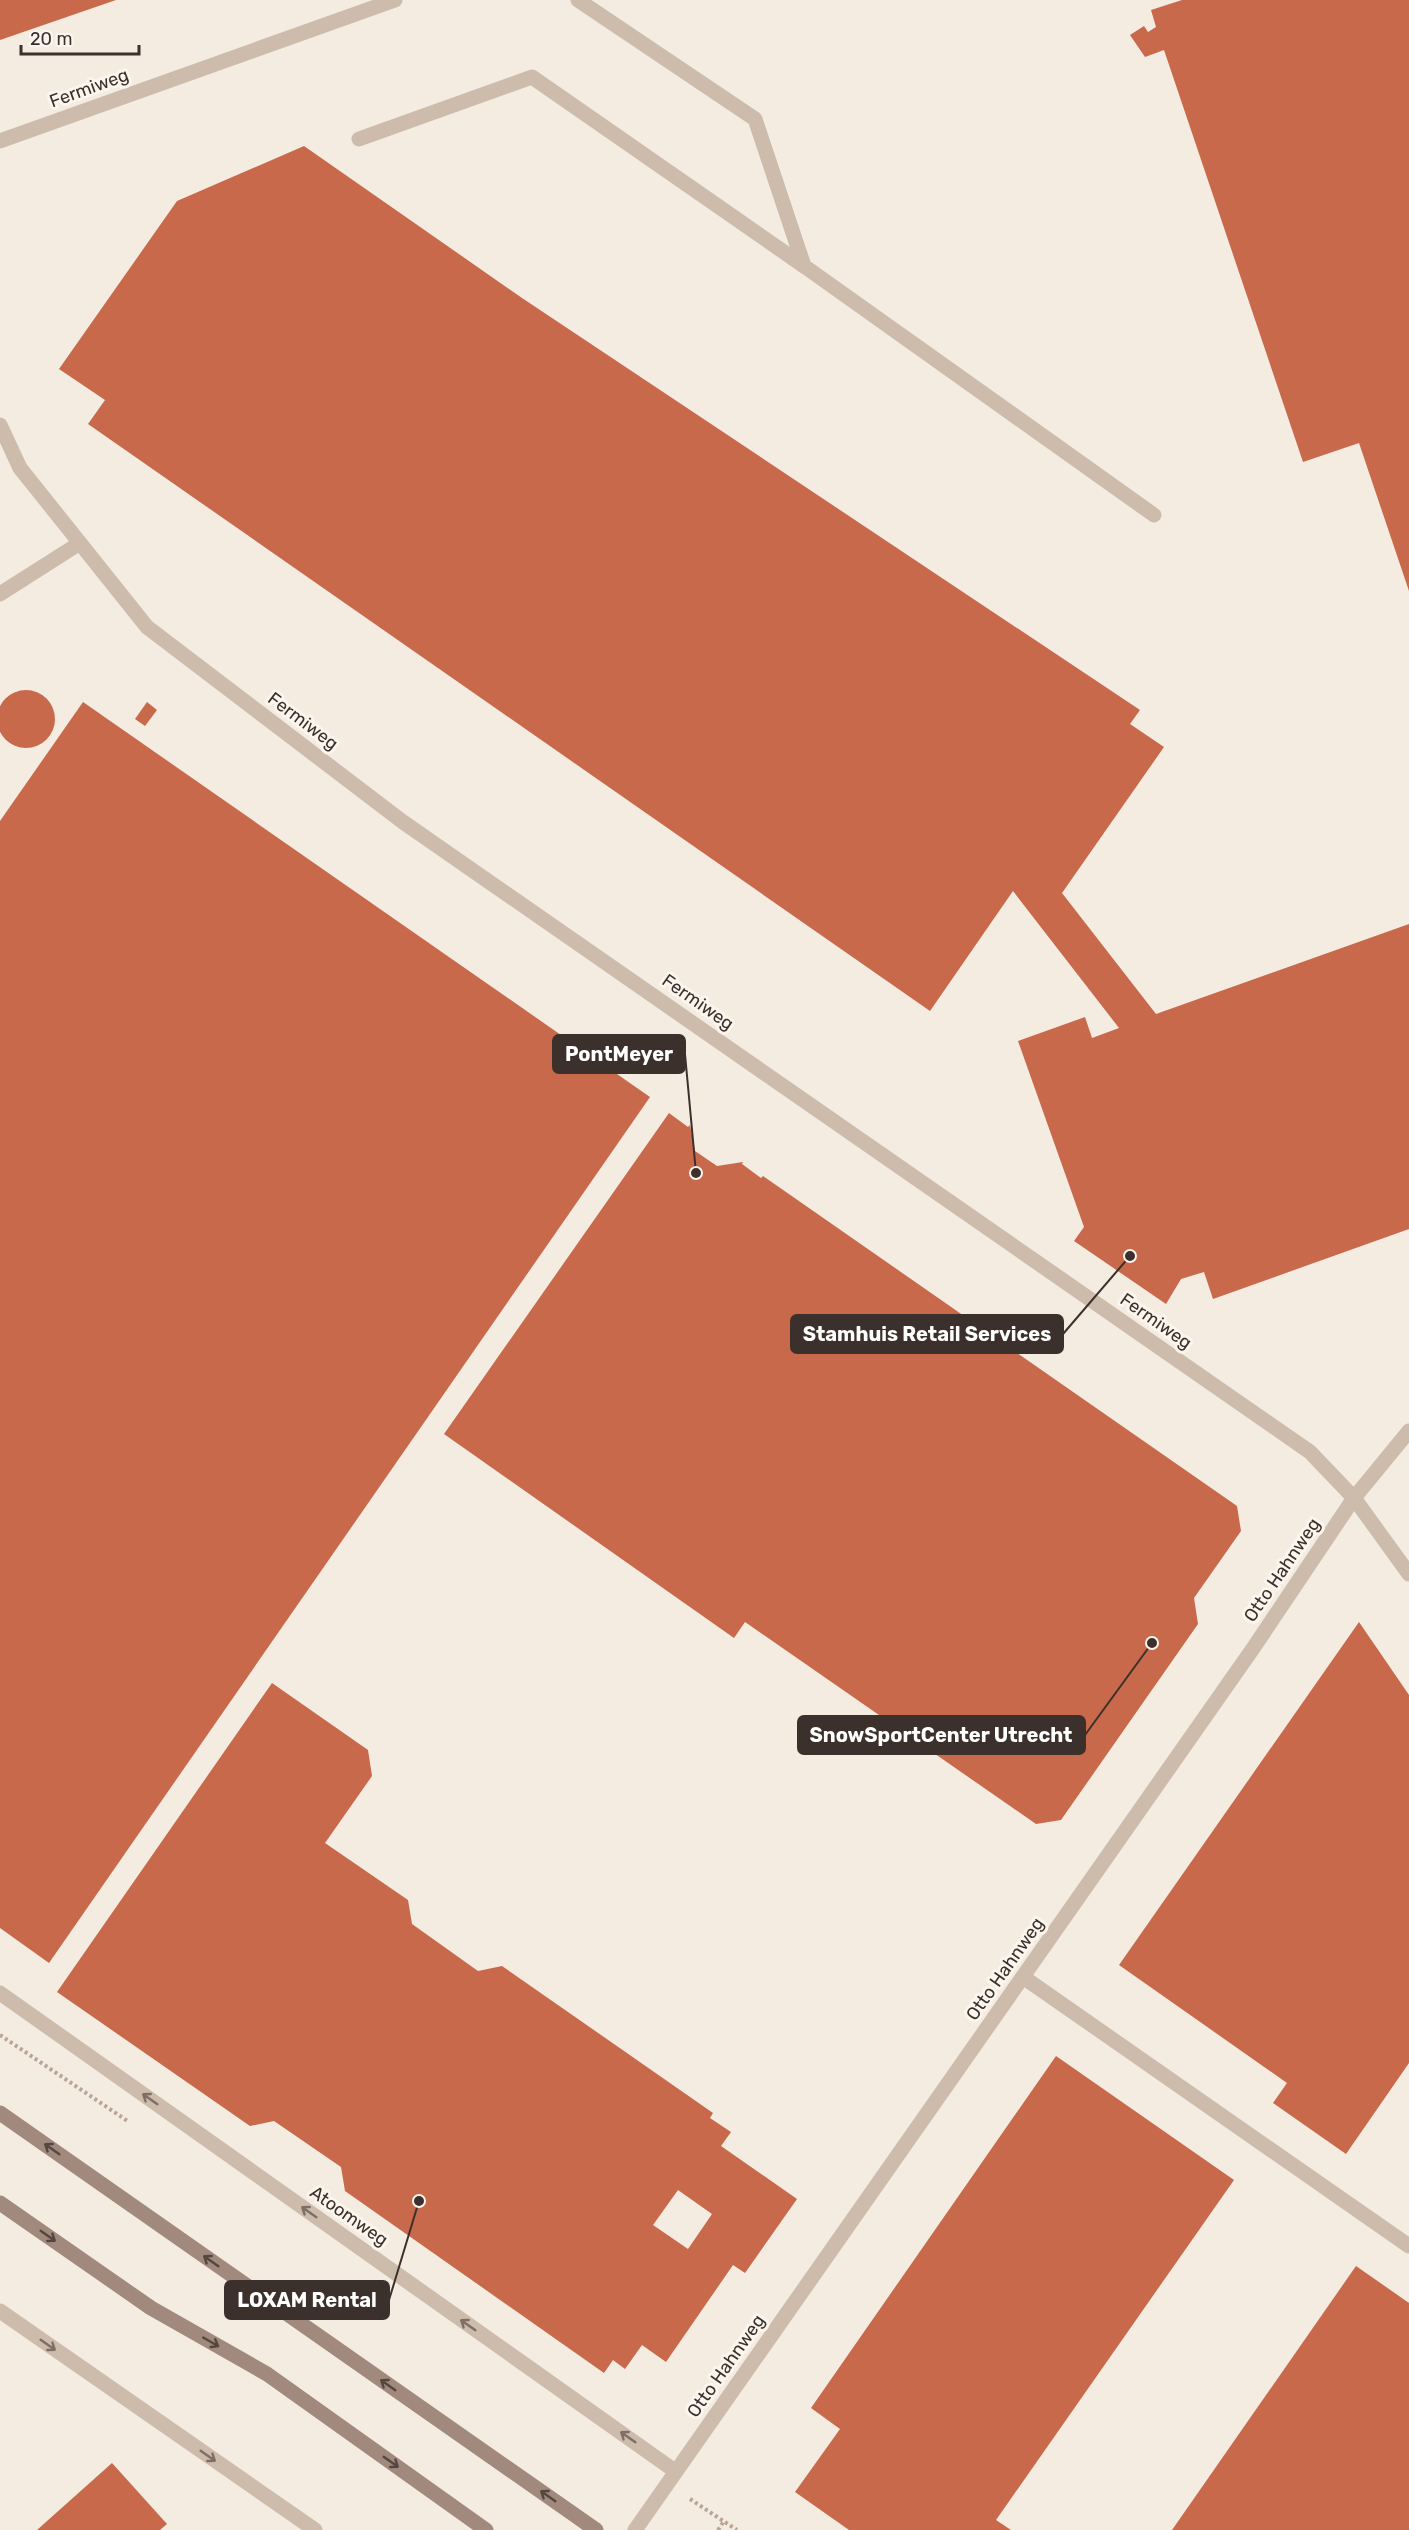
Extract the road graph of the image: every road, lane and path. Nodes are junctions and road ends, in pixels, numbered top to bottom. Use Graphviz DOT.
graph roads {
  1 [pos="395,0"];
  2 [pos="578,0"];
  3 [pos="359,139"];
  4 [pos="0,141"];
  5 [pos="804,266"];
  6 [pos="0,426"];
  7 [pos="1155,515"];
  8 [pos="80,543"];
  9 [pos="0,594"];
  10 [pos="1409,1431"];
  11 [pos="1354,1498"];
  12 [pos="1409,1574"];
  13 [pos="1023,1977"];
  14 [pos="0,1993"];
  15 [pos="0,2113"];
  16 [pos="0,2203"];
  17 [pos="1409,2246"];
  18 [pos="0,2311"];
  19 [pos="675,2471"];
  20 [pos="724,2521"];
  21 [pos="315,2530"];
  22 [pos="486,2530"];
  23 [pos="596,2530"];
  24 [pos="635,2530"];
  25 [pos="718,2530"];
  1 -- 4 [label="street, Fermiweg"];
  2 -- 5 [label="street"];
  3 -- 5 [label="street"];
  5 -- 7 [label="street"];
  6 -- 8 [label="street, Fermiweg"];
  8 -- 9 [label="street"];
  8 -- 11 [label="street, Fermiweg"];
  10 -- 11 [label="street, Otto Hahnweg"];
  11 -- 12 [label="street, Fermiweg"];
  11 -- 13 [label="street, Otto Hahnweg"];
  13 -- 17 [label="street"];
  13 -- 19 [label="street, Otto Hahnweg"];
  19 -- 14 [label="street, Atoomweg, one-way"];
  23 -- 15 [label="main road, one-way"];
  16 -- 22 [label="main road, one-way"];
  18 -- 21 [label="street, one-way"];
  19 -- 24 [label="street, Otto Hahnweg"];
  20 -- 25 [label="path"];
}
